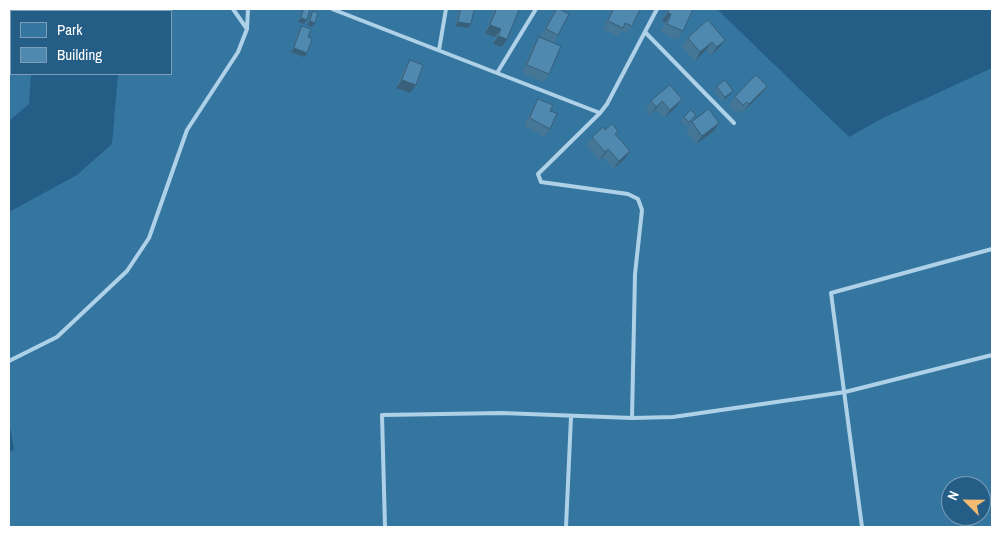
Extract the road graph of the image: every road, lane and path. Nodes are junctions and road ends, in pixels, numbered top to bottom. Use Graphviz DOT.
graph roads {
  1 [pos="233,9"];
  2 [pos="248,9"];
  3 [pos="332,9"];
  4 [pos="446,9"];
  5 [pos="536,9"];
  6 [pos="657,9"];
  7 [pos="345,11"];
  8 [pos="246,29"];
  9 [pos="645,32"];
  10 [pos="439,50"];
  11 [pos="497,73"];
  12 [pos="600,113"];
  13 [pos="734,123"];
  14 [pos="992,249"];
  15 [pos="992,355"];
  16 [pos="9,361"];
  17 [pos="844,392"];
  18 [pos="571,416"];
  19 [pos="632,418"];
  20 [pos="385,527"];
  21 [pos="566,527"];
  22 [pos="862,527"];
  1 -- 8 [label="lane"];
  2 -- 8 [label="lane"];
  3 -- 7 [label="lane"];
  4 -- 10 [label="lane"];
  5 -- 11 [label="lane"];
  6 -- 9 [label="lane"];
  7 -- 10 [label="lane"];
  8 -- 16 [label="lane"];
  9 -- 12 [label="lane"];
  9 -- 13 [label="lane"];
  10 -- 11 [label="lane"];
  11 -- 12 [label="lane"];
  12 -- 19 [label="lane"];
  14 -- 17 [label="lane"];
  15 -- 17 [label="lane"];
  17 -- 19 [label="lane"];
  17 -- 22 [label="lane"];
  18 -- 19 [label="lane"];
  18 -- 20 [label="lane"];
  18 -- 21 [label="lane"];
}
